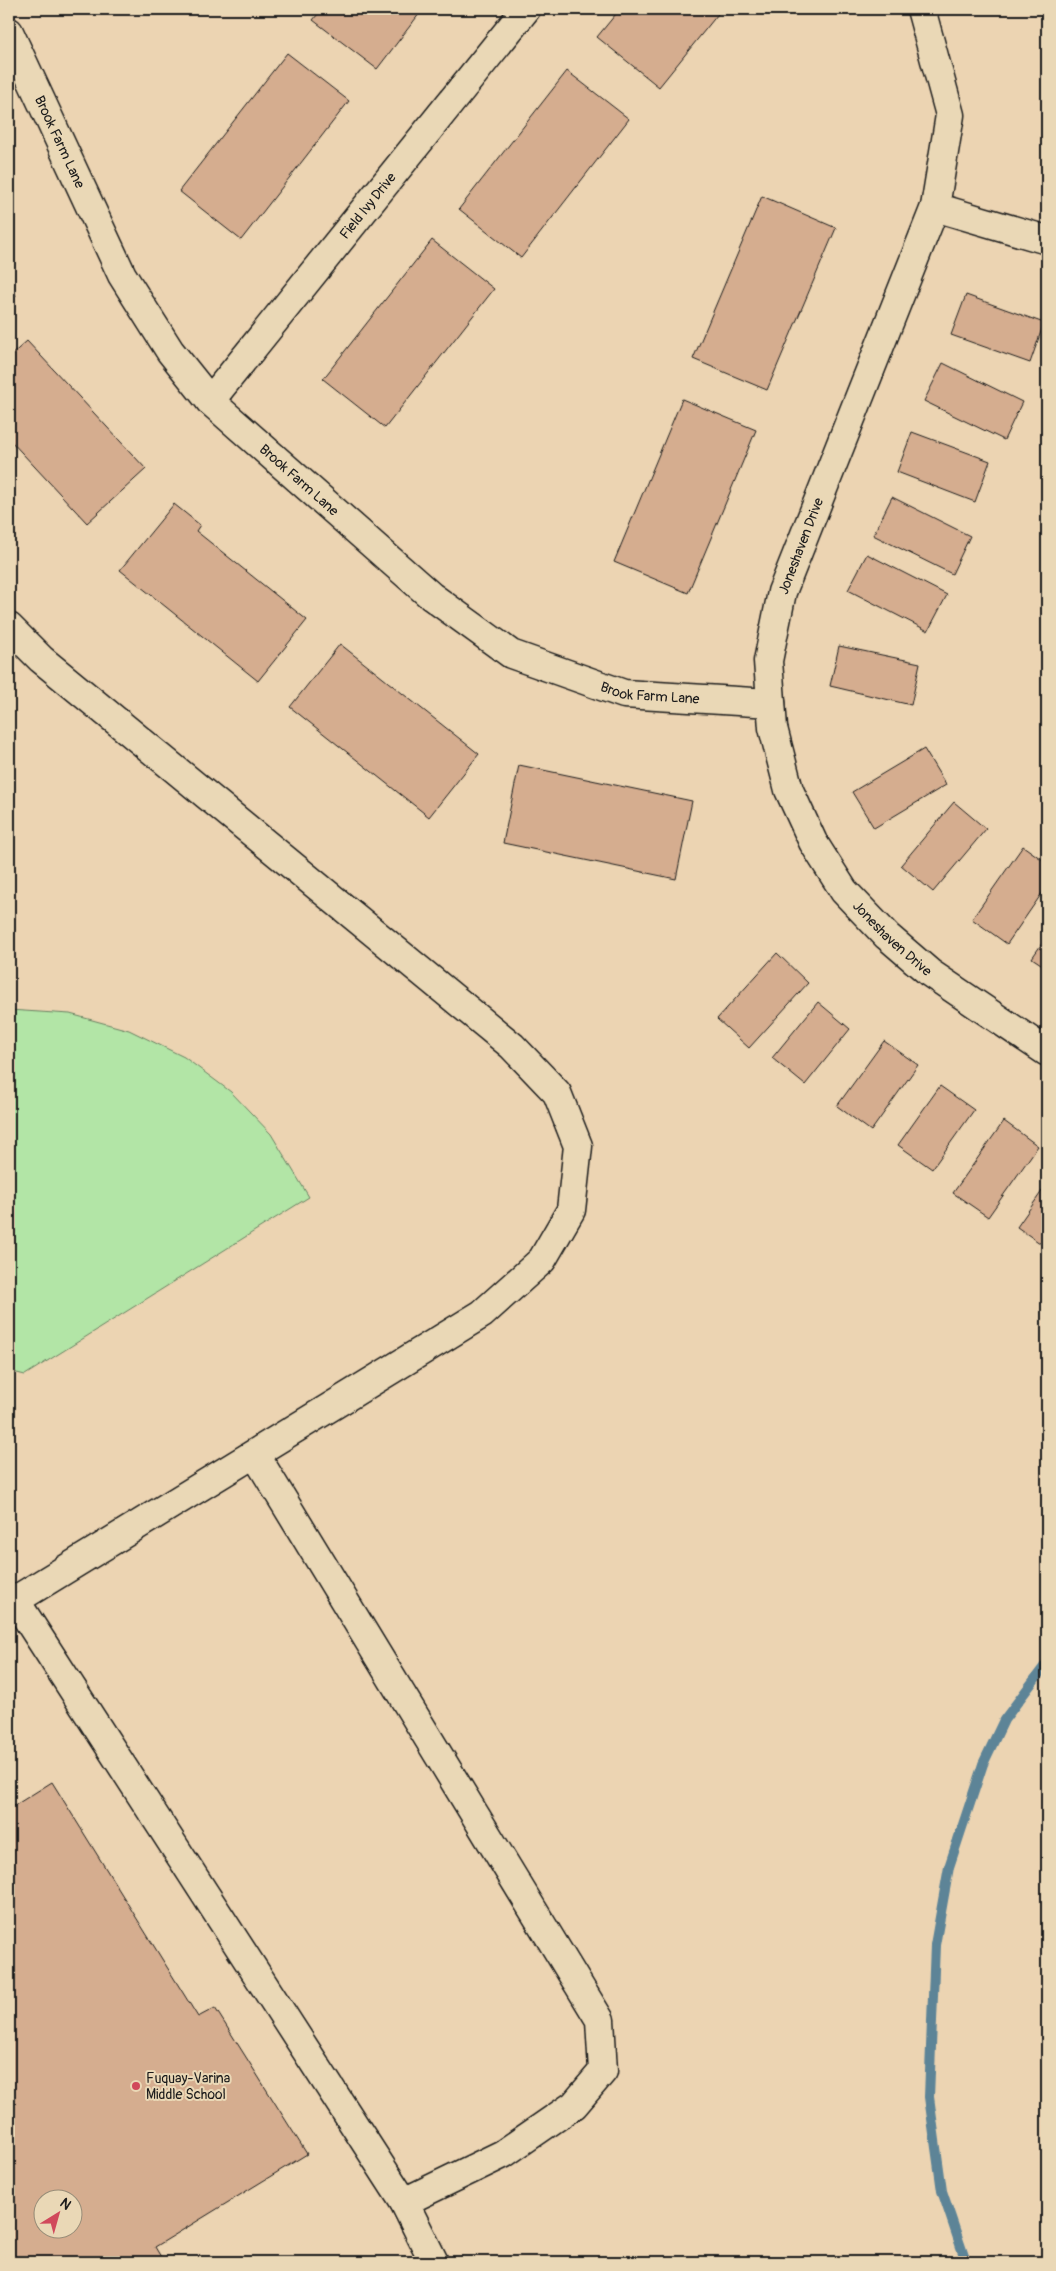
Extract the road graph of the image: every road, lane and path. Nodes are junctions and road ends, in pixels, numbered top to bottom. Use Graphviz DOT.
graph roads {
  1 [pos="526,9"];
  2 [pos="921,9"];
  3 [pos="9,32"];
  4 [pos="935,207"];
  5 [pos="1047,240"];
  6 [pos="210,401"];
  7 [pos="9,627"];
  8 [pos="771,702"];
  9 [pos="1047,1052"];
  10 [pos="255,1454"];
  11 [pos="12,1602"];
  12 [pos="404,2202"];
  13 [pos="434,2262"];
  1 -- 6 [label="street, Field Ivy Drive"];
  2 -- 4 [label="street, Joneshaven Drive"];
  3 -- 6 [label="street, Brook Farm Lane"];
  4 -- 5 [label="street"];
  4 -- 8 [label="street, Joneshaven Drive"];
  6 -- 8 [label="street, Brook Farm Lane"];
  7 -- 10 [label="street"];
  8 -- 9 [label="street, Joneshaven Drive"];
  10 -- 11 [label="street"];
  10 -- 12 [label="street"];
  11 -- 12 [label="street"];
  12 -- 13 [label="street"];
}
